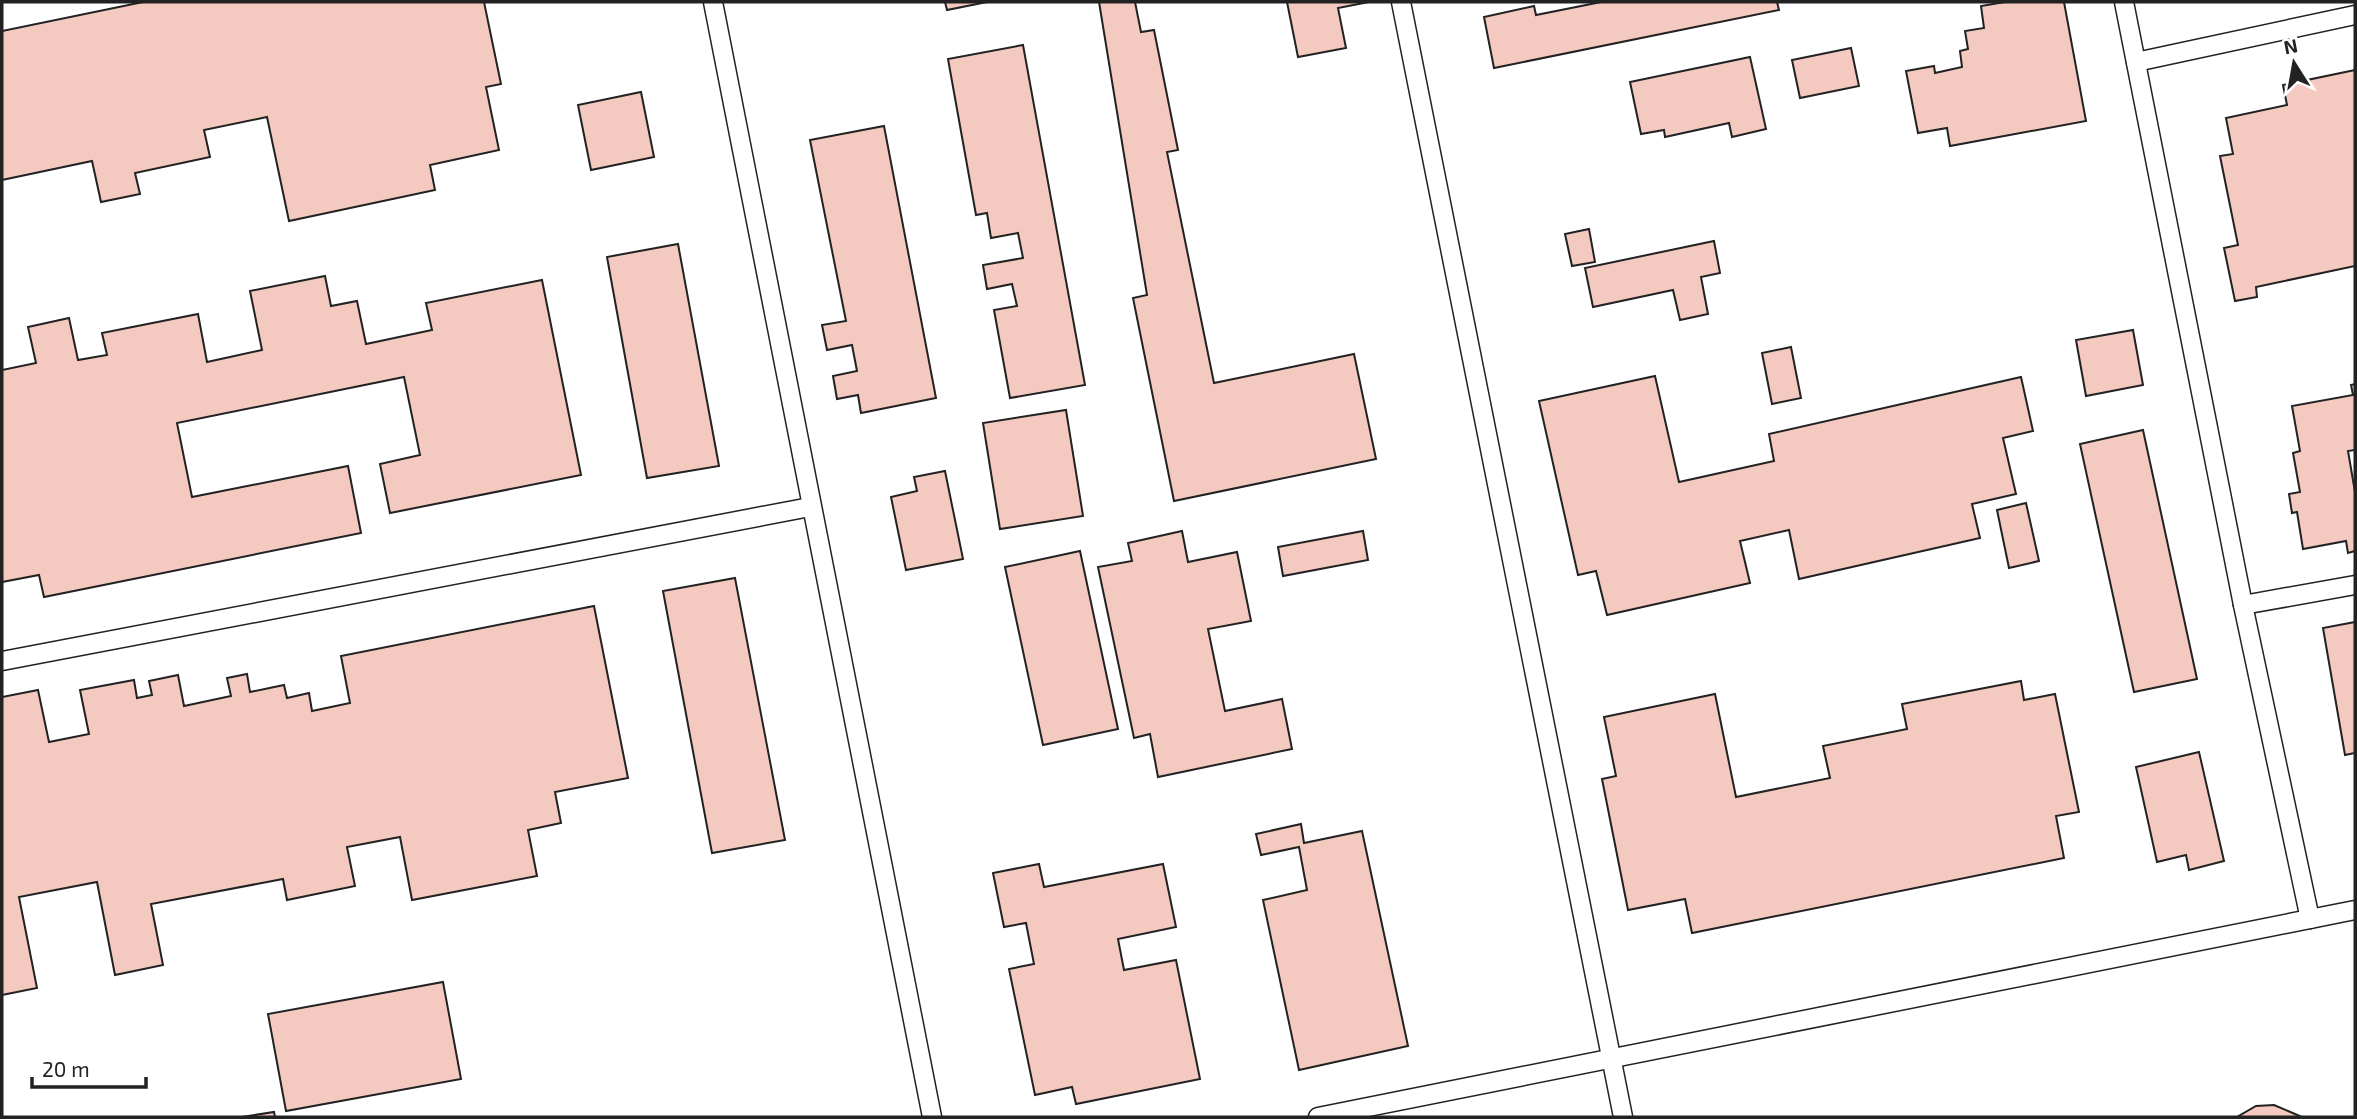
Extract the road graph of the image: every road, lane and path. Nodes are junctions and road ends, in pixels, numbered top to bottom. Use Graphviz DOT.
graph roads {
  1 [pos="713,2"];
  2 [pos="1401,2"];
  3 [pos="2124,2"];
  4 [pos="2355,15"];
  5 [pos="2136,62"];
  6 [pos="810,506"];
  7 [pos="2355,585"];
  8 [pos="2243,605"];
  9 [pos="2,661"];
  10 [pos="2355,910"];
  11 [pos="2310,919"];
  12 [pos="1611,1059"];
  13 [pos="932,1117"];
  14 [pos="1318,1117"];
  15 [pos="1623,1117"];
  1 -- 6 [label="lane"];
  2 -- 12 [label="lane"];
  3 -- 5 [label="lane"];
  4 -- 5 [label="lane"];
  5 -- 8 [label="lane"];
  6 -- 9 [label="lane"];
  6 -- 13 [label="lane"];
  7 -- 8 [label="lane"];
  8 -- 11 [label="lane"];
  10 -- 11 [label="lane"];
  11 -- 12 [label="lane"];
  12 -- 14 [label="lane"];
  12 -- 15 [label="lane"];
}
